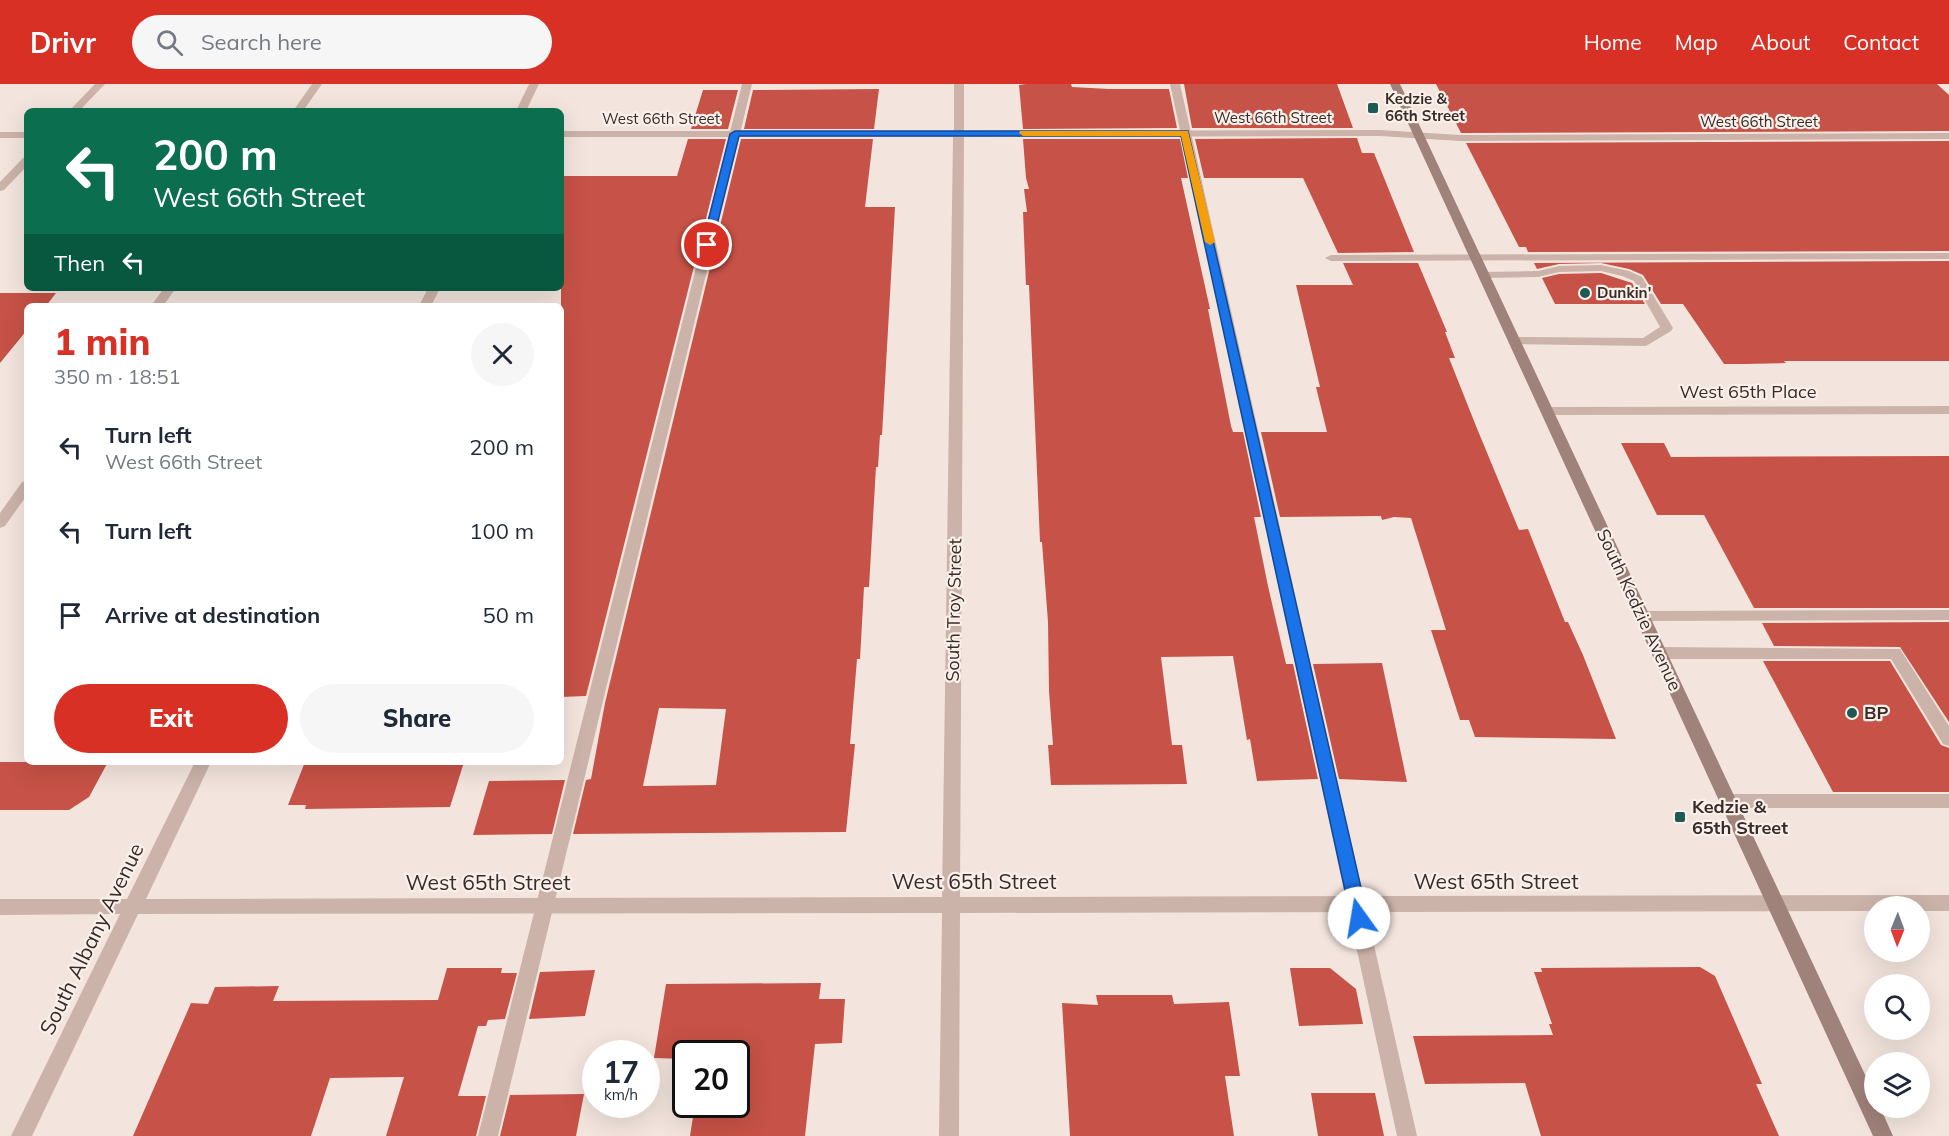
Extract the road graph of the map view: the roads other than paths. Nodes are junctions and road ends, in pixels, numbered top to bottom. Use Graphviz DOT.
graph roads {
  1 [pos="100,84"];
  2 [pos="317,84"];
  3 [pos="534,84"];
  4 [pos="747,84"];
  5 [pos="959,84"];
  6 [pos="1175,84"];
  7 [pos="1395,84"];
  8 [pos="77,108"];
  9 [pos="300,108"];
  10 [pos="522,108"];
  11 [pos="958,133"];
  12 [pos="1185,133"];
  13 [pos="564,134"];
  14 [pos="735,134"];
  15 [pos="0,135"];
  16 [pos="24,135"];
  17 [pos="1419,135"];
  18 [pos="1949,136"];
  19 [pos="24,163"];
  20 [pos="0,188"];
  21 [pos="1949,256"];
  22 [pos="1476,257"];
  23 [pos="1331,258"];
  24 [pos="1484,275"];
  25 [pos="1514,341"];
  26 [pos="1949,410"];
  27 [pos="1547,411"];
  28 [pos="24,489"];
  29 [pos="0,523"];
  30 [pos="1949,615"];
  31 [pos="1642,616"];
  32 [pos="1659,653"];
  33 [pos="1949,740"];
  34 [pos="202,765"];
  35 [pos="1728,801"];
  36 [pos="1949,801"];
  37 [pos="1949,903"];
  38 [pos="1356,904"];
  39 [pos="1776,904"];
  40 [pos="545,905"];
  41 [pos="951,905"];
  42 [pos="133,906"];
  43 [pos="0,907"];
  44 [pos="21,1136"];
  45 [pos="488,1136"];
  46 [pos="949,1136"];
  47 [pos="1407,1136"];
  48 [pos="1883,1136"];
  1 -- 8 [label="street"];
  2 -- 9 [label="street"];
  3 -- 10 [label="street"];
  4 -- 14 [label="street"];
  5 -- 11 [label="street, South Troy Street"];
  6 -- 12 [label="street"];
  7 -- 17 [label="main road, South Kedzie Avenue"];
  11 -- 12 [label="street, West 66th Street"];
  11 -- 14 [label="street, West 66th Street"];
  11 -- 41 [label="street, South Troy Street"];
  12 -- 17 [label="street, West 66th Street"];
  12 -- 38 [label="street"];
  13 -- 14 [label="street, West 66th Street"];
  14 -- 40 [label="street"];
  15 -- 16 [label="street"];
  17 -- 18 [label="street, West 66th Street"];
  17 -- 22 [label="main road, South Kedzie Avenue"];
  19 -- 20 [label="street"];
  21 -- 22 [label="street"];
  22 -- 23 [label="street"];
  22 -- 24 [label="main road, South Kedzie Avenue"];
  24 -- 25 [label="main road, South Kedzie Avenue"];
  24 -- 25 [label="street"];
  25 -- 27 [label="main road, South Kedzie Avenue"];
  26 -- 27 [label="street, West 65th Place"];
  27 -- 31 [label="main road, South Kedzie Avenue"];
  28 -- 29 [label="street"];
  30 -- 31 [label="street"];
  31 -- 32 [label="main road, South Kedzie Avenue"];
  32 -- 33 [label="street"];
  32 -- 35 [label="main road, South Kedzie Avenue"];
  34 -- 42 [label="street, South Albany Avenue"];
  35 -- 36 [label="street"];
  35 -- 39 [label="main road, South Kedzie Avenue"];
  37 -- 39 [label="street, West 65th Street"];
  38 -- 39 [label="street, West 65th Street"];
  38 -- 41 [label="street, West 65th Street"];
  38 -- 47 [label="street"];
  39 -- 48 [label="main road, South Kedzie Avenue"];
  40 -- 41 [label="street, West 65th Street"];
  40 -- 42 [label="street, West 65th Street"];
  40 -- 45 [label="street"];
  41 -- 46 [label="street, South Troy Street"];
  42 -- 43 [label="street, West 65th Street"];
  42 -- 44 [label="street, South Albany Avenue"];
}
